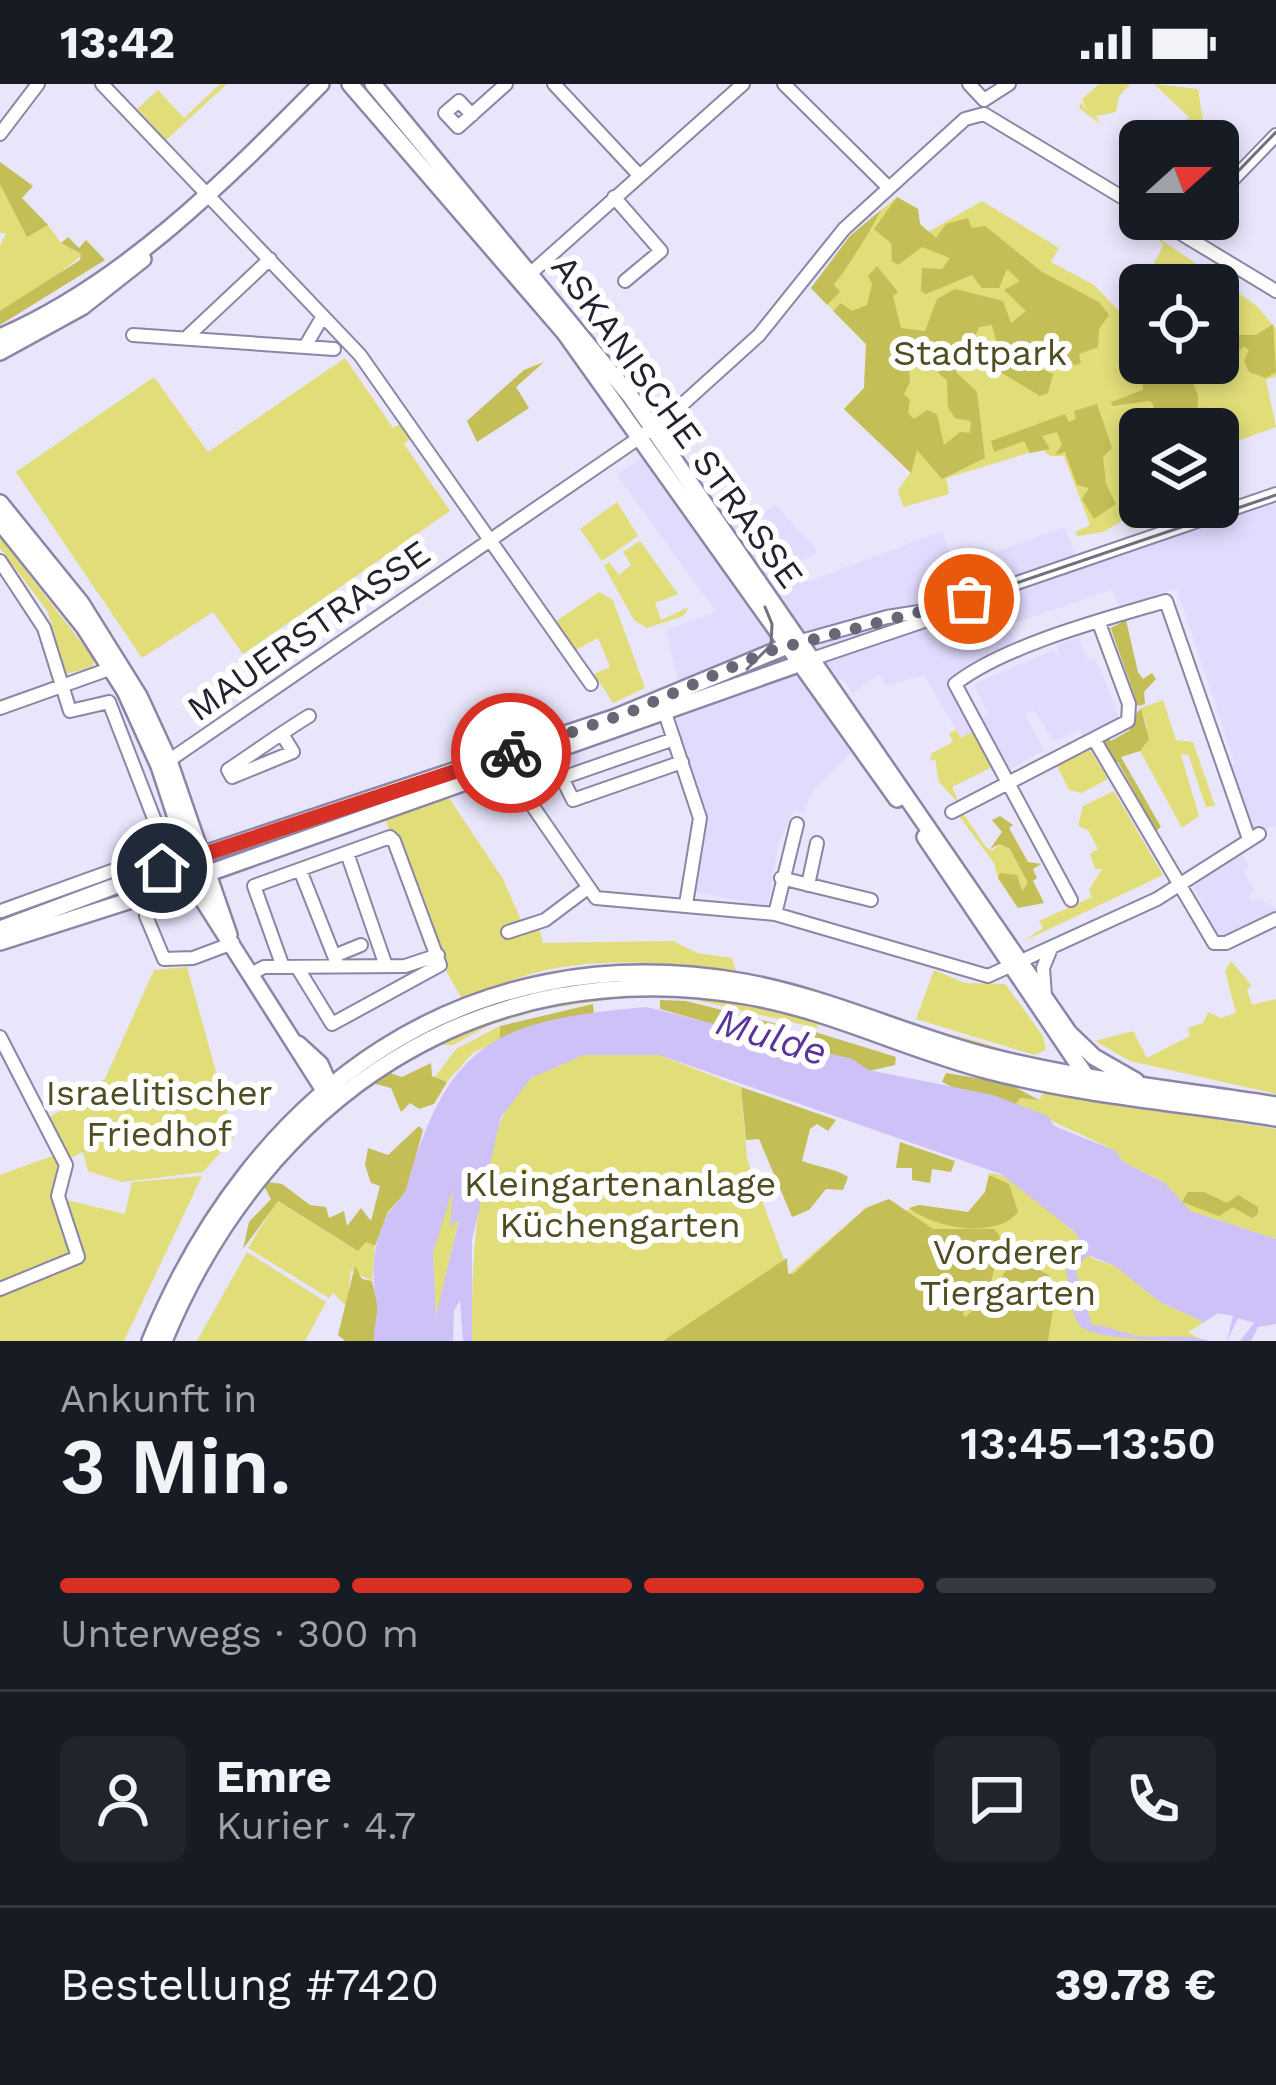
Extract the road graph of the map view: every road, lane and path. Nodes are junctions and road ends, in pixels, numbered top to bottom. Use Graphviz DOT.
graph roads {
  1 [pos="38,84"];
  2 [pos="102,84"];
  3 [pos="350,84"];
  4 [pos="373,84"];
  5 [pos="506,84"];
  6 [pos="554,84"];
  7 [pos="743,84"];
  8 [pos="784,84"];
  9 [pos="969,84"];
  10 [pos="1009,84"];
  11 [pos="320,85"];
  12 [pos="984,107"];
  13 [pos="472,115"];
  14 [pos="0,134"];
  15 [pos="1276,135"];
  16 [pos="1239,173"];
  17 [pos="639,175"];
  18 [pos="889,188"];
  19 [pos="208,192"];
  20 [pos="1119,194"];
  21 [pos="614,197"];
  22 [pos="158,237"];
  23 [pos="1191,240"];
  24 [pos="270,259"];
  25 [pos="532,272"];
  26 [pos="625,281"];
  27 [pos="1276,291"];
  28 [pos="323,316"];
  29 [pos="133,334"];
  30 [pos="188,336"];
  31 [pos="0,337"];
  32 [pos="306,345"];
  33 [pos="334,349"];
  34 [pos="0,352"];
  35 [pos="645,435"];
  36 [pos="1276,496"];
  37 [pos="0,503"];
  38 [pos="0,521"];
  39 [pos="490,541"];
  40 [pos="0,561"];
  41 [pos="766,620"];
  42 [pos="1099,623"];
  43 [pos="793,644"];
  44 [pos="834,653"];
  45 [pos="753,656"];
  46 [pos="805,662"];
  47 [pos="117,666"];
  48 [pos="826,681"];
  49 [pos="592,684"];
  50 [pos="63,686"];
  51 [pos="0,708"];
  52 [pos="665,713"];
  53 [pos="309,716"];
  54 [pos="282,734"];
  55 [pos="674,739"];
  56 [pos="1094,739"];
  57 [pos="682,762"];
  58 [pos="164,764"];
  59 [pos="505,766"];
  60 [pos="1007,783"];
  61 [pos="952,812"];
  62 [pos="796,824"];
  63 [pos="818,843"];
  64 [pos="347,853"];
  65 [pos="199,866"];
  66 [pos="300,870"];
  67 [pos="781,878"];
  68 [pos="808,885"];
  69 [pos="1179,885"];
  70 [pos="585,890"];
  71 [pos="871,900"];
  72 [pos="1072,900"];
  73 [pos="686,904"];
  74 [pos="1,911"];
  75 [pos="776,914"];
  76 [pos="146,916"];
  77 [pos="1276,920"];
  78 [pos="0,929"];
  79 [pos="508,932"];
  80 [pos="231,939"];
  81 [pos="0,941"];
  82 [pos="361,945"];
  83 [pos="1051,950"];
  84 [pos="439,955"];
  85 [pos="336,961"];
  86 [pos="386,966"];
  87 [pos="290,967"];
  88 [pos="1016,967"];
  89 [pos="250,974"];
  90 [pos="1045,998"];
  91 [pos="0,1037"];
  92 [pos="1058,1037"];
  93 [pos="1079,1046"];
  94 [pos="1038,1066"];
  95 [pos="1079,1072"];
  96 [pos="1138,1083"];
  97 [pos="1052,1084"];
  98 [pos="1101,1090"];
  99 [pos="329,1092"];
  100 [pos="1276,1105"];
  101 [pos="1276,1118"];
  102 [pos="0,1288"];
  103 [pos="150,1341"];
  104 [pos="164,1341"];
  1 -- 14 [label="street"];
  2 -- 19 [label="street"];
  3 -- 35 [label="main road, ASKANISCHE STRASSE"];
  4 -- 25 [label="main road, ASKANISCHE STRASSE"];
  5 -- 13 [label="street"];
  6 -- 17 [label="street"];
  7 -- 17 [label="street"];
  8 -- 18 [label="street"];
  9 -- 12 [label="street"];
  10 -- 12 [label="street, MAUERSTRASSE"];
  11 -- 19 [label="main road"];
  12 -- 18 [label="street, MAUERSTRASSE"];
  12 -- 20 [label="street"];
  15 -- 16 [label="street"];
  17 -- 21 [label="street"];
  18 -- 35 [label="street, MAUERSTRASSE"];
  19 -- 22 [label="main road"];
  19 -- 24 [label="street"];
  21 -- 25 [label="street"];
  21 -- 26 [label="street"];
  22 -- 31 [label="main road"];
  22 -- 34 [label="main road"];
  23 -- 27 [label="street"];
  24 -- 28 [label="street"];
  24 -- 30 [label="street"];
  25 -- 35 [label="main road, ASKANISCHE STRASSE"];
  28 -- 32 [label="street"];
  28 -- 39 [label="street"];
  29 -- 30 [label="street"];
  30 -- 32 [label="street"];
  32 -- 33 [label="street"];
  35 -- 39 [label="street, MAUERSTRASSE"];
  35 -- 41 [label="main road, ASKANISCHE STRASSE"];
  35 -- 43 [label="main road, ASKANISCHE STRASSE"];
  36 -- 43 [label="street"];
  36 -- 44 [label="street"];
  37 -- 47 [label="main road"];
  38 -- 47 [label="main road"];
  39 -- 49 [label="street"];
  39 -- 58 [label="street, MAUERSTRASSE"];
  40 -- 50 [label="street"];
  41 -- 43 [label="main road, ASKANISCHE STRASSE"];
  41 -- 45 [label="main road"];
  42 -- 56 [label="street"];
  42 -- 60 [label="street"];
  42 -- 69 [label="street"];
  43 -- 45 [label="main road"];
  43 -- 46 [label="main road, ASKANISCHE STRASSE"];
  44 -- 46 [label="street"];
  44 -- 48 [label="street"];
  45 -- 65 [label="main road"];
  46 -- 48 [label="main road, ASKANISCHE STRASSE"];
  46 -- 52 [label="main road"];
  46 -- 88 [label="main road, ASKANISCHE STRASSE"];
  47 -- 50 [label="street"];
  47 -- 58 [label="main road"];
  48 -- 88 [label="main road, ASKANISCHE STRASSE"];
  50 -- 51 [label="street"];
  50 -- 74 [label="street"];
  52 -- 55 [label="street"];
  52 -- 59 [label="main road"];
  53 -- 54 [label="street, MAUERSTRASSE"];
  54 -- 54 [label="street, MAUERSTRASSE"];
  55 -- 57 [label="street"];
  55 -- 57 [label="street"];
  56 -- 60 [label="street"];
  56 -- 69 [label="street"];
  57 -- 73 [label="street"];
  58 -- 65 [label="main road"];
  59 -- 65 [label="main road"];
  59 -- 70 [label="street"];
  60 -- 61 [label="street"];
  60 -- 72 [label="street"];
  62 -- 67 [label="street"];
  63 -- 68 [label="street"];
  64 -- 66 [label="street"];
  64 -- 84 [label="street"];
  64 -- 86 [label="street"];
  65 -- 78 [label="main road"];
  65 -- 80 [label="main road"];
  65 -- 81 [label="main road"];
  66 -- 85 [label="street"];
  66 -- 87 [label="street"];
  67 -- 68 [label="street"];
  67 -- 75 [label="street"];
  68 -- 71 [label="street"];
  69 -- 77 [label="street"];
  69 -- 83 [label="street"];
  70 -- 73 [label="street"];
  70 -- 79 [label="street"];
  73 -- 75 [label="street"];
  75 -- 88 [label="street"];
  76 -- 80 [label="street"];
  80 -- 89 [label="main road"];
  82 -- 85 [label="street"];
  83 -- 88 [label="street"];
  83 -- 90 [label="street"];
  84 -- 86 [label="street"];
  84 -- 87 [label="street"];
  85 -- 86 [label="street"];
  85 -- 87 [label="street"];
  87 -- 89 [label="street"];
  88 -- 90 [label="main road, ASKANISCHE STRASSE"];
  88 -- 92 [label="main road, ASKANISCHE STRASSE"];
  89 -- 99 [label="main road"];
  90 -- 93 [label="main road, ASKANISCHE STRASSE"];
  91 -- 102 [label="street"];
  92 -- 94 [label="main road"];
  92 -- 95 [label="main road, ASKANISCHE STRASSE"];
  93 -- 95 [label="main road"];
  93 -- 96 [label="main road, ASKANISCHE STRASSE"];
  94 -- 95 [label="main road"];
  94 -- 99 [label="main road"];
  95 -- 96 [label="main road"];
  95 -- 97 [label="main road"];
  95 -- 98 [label="main road, ASKANISCHE STRASSE"];
  96 -- 100 [label="main road"];
  97 -- 98 [label="main road"];
  97 -- 99 [label="main road"];
  98 -- 101 [label="main road"];
  99 -- 103 [label="main road"];
  99 -- 104 [label="main road"];
}
